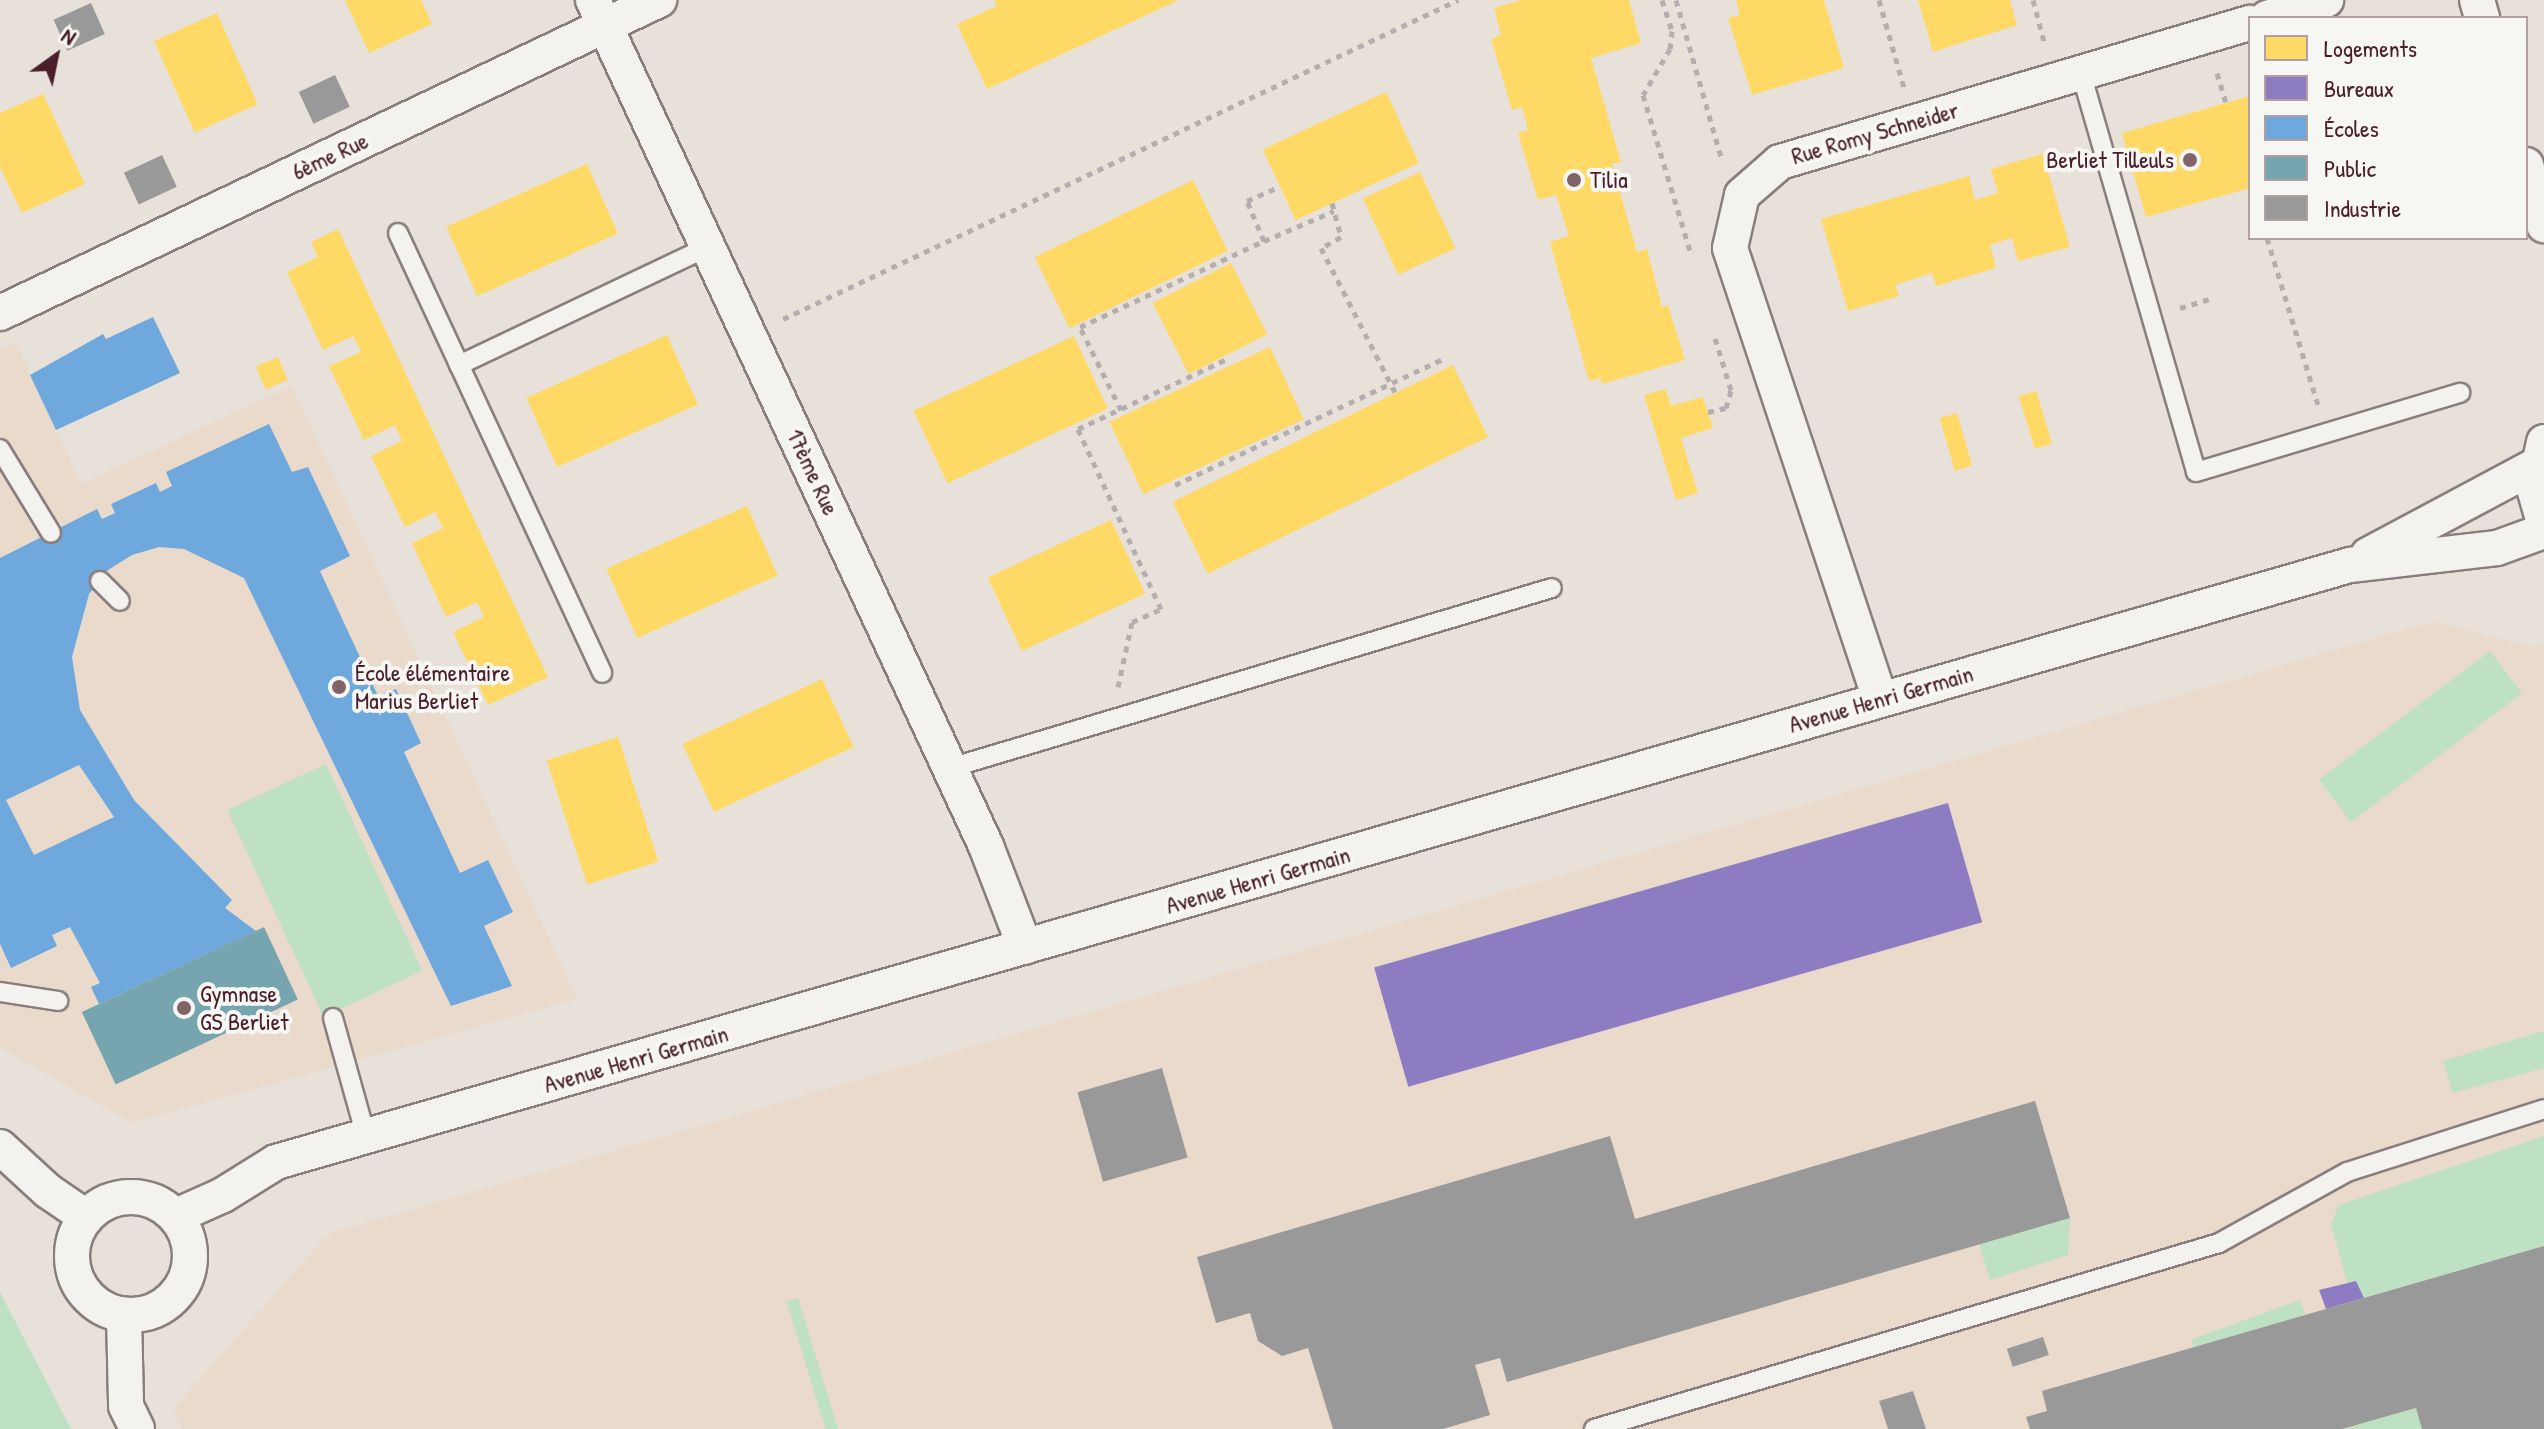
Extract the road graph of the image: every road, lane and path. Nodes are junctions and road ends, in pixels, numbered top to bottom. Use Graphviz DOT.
graph roads {
  1 [pos="659,0"];
  2 [pos="1458,0"];
  3 [pos="1662,0"];
  4 [pos="1676,0"];
  5 [pos="1879,0"];
  6 [pos="2326,0"];
  7 [pos="599,13"];
  8 [pos="2274,16"];
  9 [pos="2248,24"];
  10 [pos="2081,73"];
  11 [pos="1914,122"];
  12 [pos="2528,172"];
  13 [pos="1280,186"];
  14 [pos="1742,195"];
  15 [pos="1332,203"];
  16 [pos="1334,211"];
  17 [pos="2544,225"];
  18 [pos="398,233"];
  19 [pos="2268,240"];
  20 [pos="1264,241"];
  21 [pos="708,247"];
  22 [pos="1692,257"];
  23 [pos="0,313"];
  24 [pos="1713,331"];
  25 [pos="749,336"];
  26 [pos="1229,358"];
  27 [pos="1443,359"];
  28 [pos="459,365"];
  29 [pos="1387,385"];
  30 [pos="1395,392"];
  31 [pos="2460,393"];
  32 [pos="1121,410"];
  33 [pos="1708,412"];
  34 [pos="2327,433"];
  35 [pos="0,449"];
  36 [pos="2539,454"];
  37 [pos="1175,485"];
  38 [pos="2544,522"];
  39 [pos="2544,531"];
  40 [pos="51,533"];
  41 [pos="2350,565"];
  42 [pos="100,581"];
  43 [pos="1552,588"];
  44 [pos="120,601"];
  45 [pos="602,673"];
  46 [pos="1880,699"];
  47 [pos="1111,717"];
  48 [pos="950,768"];
  49 [pos="1025,947"];
  50 [pos="0,992"];
  51 [pos="58,1001"];
  52 [pos="333,1018"];
  53 [pos="2544,1109"];
  54 [pos="366,1136"];
  55 [pos="0,1147"];
  56 [pos="176,1216"];
  57 [pos="86,1217"];
  58 [pos="124,1315"];
  59 [pos="137,1429"];
  60 [pos="1594,1429"];
  1 -- 7 [label="street, 6ème Rue"];
  2 -- 25 [label="path"];
  3 -- 22 [label="path"];
  4 -- 14 [label="path"];
  5 -- 11 [label="path"];
  6 -- 8 [label="street"];
  7 -- 21 [label="street, 17ème Rue"];
  7 -- 23 [label="street, 6ème Rue"];
  9 -- 10 [label="street, Rue Romy Schneider"];
  10 -- 11 [label="street, Rue Romy Schneider"];
  10 -- 34 [label="lane"];
  11 -- 14 [label="street, Rue Romy Schneider"];
  12 -- 17 [label="street"];
  13 -- 20 [label="path"];
  14 -- 46 [label="street"];
  15 -- 16 [label="path"];
  16 -- 20 [label="path"];
  16 -- 29 [label="path"];
  18 -- 28 [label="lane"];
  19 -- 34 [label="path"];
  20 -- 32 [label="path"];
  21 -- 25 [label="street, 17ème Rue"];
  21 -- 28 [label="lane"];
  24 -- 33 [label="path"];
  25 -- 48 [label="street, 17ème Rue"];
  26 -- 32 [label="path"];
  27 -- 29 [label="path"];
  28 -- 45 [label="lane"];
  29 -- 30 [label="path"];
  29 -- 37 [label="path"];
  31 -- 34 [label="lane"];
  32 -- 47 [label="path"];
  35 -- 40 [label="lane"];
  36 -- 38 [label="street, Avenue Henri Germain"];
  36 -- 41 [label="street, Avenue Henri Germain"];
  39 -- 41 [label="street, Avenue Henri Germain"];
  41 -- 46 [label="street, Avenue Henri Germain"];
  42 -- 44 [label="lane"];
  43 -- 47 [label="lane"];
  46 -- 49 [label="street, Avenue Henri Germain"];
  47 -- 48 [label="lane"];
  48 -- 49 [label="street, 17ème Rue"];
  49 -- 54 [label="street, Avenue Henri Germain"];
  50 -- 51 [label="lane"];
  52 -- 54 [label="lane"];
  53 -- 60 [label="lane"];
  54 -- 56 [label="street, Avenue Henri Germain"];
  55 -- 57 [label="street"];
  56 -- 57 [label="street"];
  56 -- 58 [label="street"];
  57 -- 58 [label="street"];
  58 -- 59 [label="street"];
}
